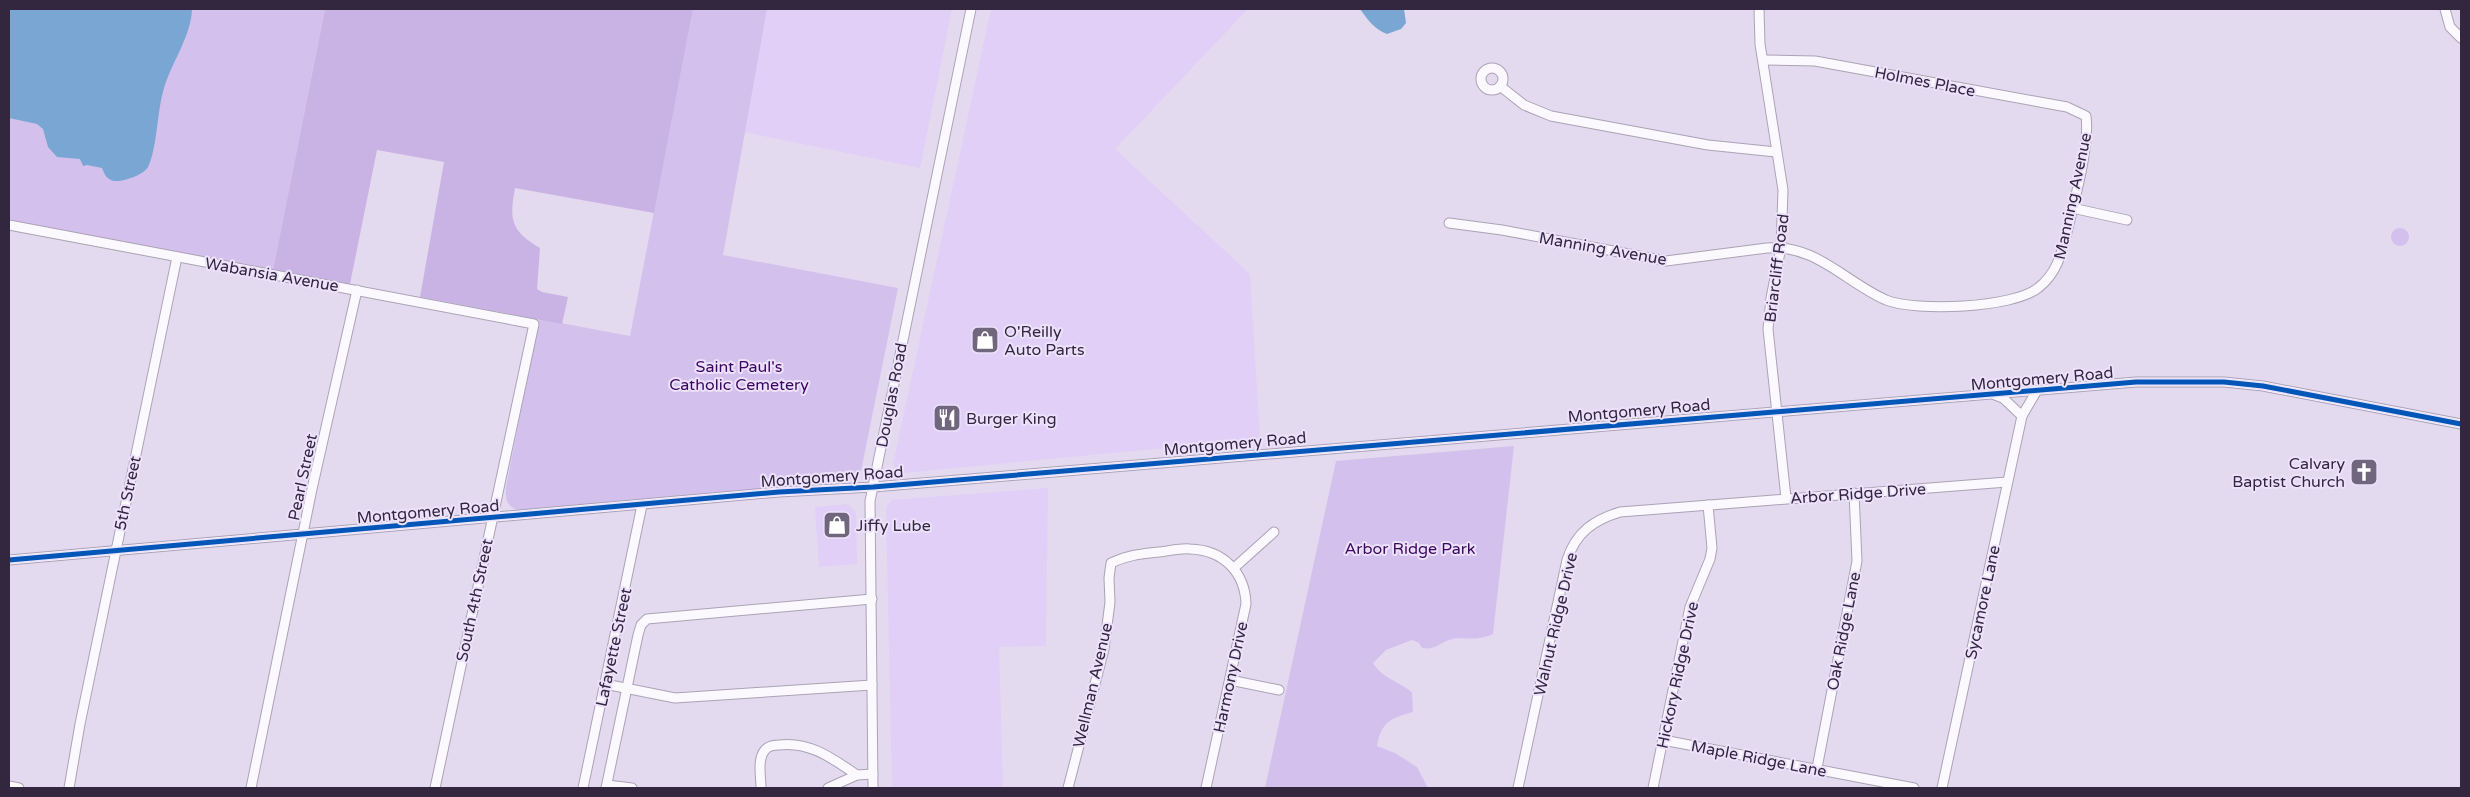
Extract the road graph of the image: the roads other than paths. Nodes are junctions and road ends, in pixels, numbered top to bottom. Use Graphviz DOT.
graph roads {
  1 [pos="971,9"];
  2 [pos="1759,9"];
  3 [pos="2445,9"];
  4 [pos="2461,38"];
  5 [pos="1763,60"];
  6 [pos="1500,86"];
  7 [pos="2086,116"];
  8 [pos="1776,152"];
  9 [pos="2072,208"];
  10 [pos="2127,220"];
  11 [pos="1449,223"];
  12 [pos="9,225"];
  13 [pos="1781,247"];
  14 [pos="177,257"];
  15 [pos="357,290"];
  16 [pos="534,324"];
  17 [pos="2036,392"];
  18 [pos="1995,395"];
  19 [pos="1778,411"];
  20 [pos="2022,416"];
  21 [pos="2461,424"];
  22 [pos="2007,482"];
  23 [pos="873,487"];
  24 [pos="1854,493"];
  25 [pos="1786,498"];
  26 [pos="642,505"];
  27 [pos="1708,505"];
  28 [pos="492,518"];
  29 [pos="1274,532"];
  30 [pos="303,534"];
  31 [pos="115,550"];
  32 [pos="9,560"];
  33 [pos="1234,568"];
  34 [pos="872,599"];
  35 [pos="1230,680"];
  36 [pos="605,684"];
  37 [pos="872,685"];
  38 [pos="627,689"];
  39 [pos="1279,690"];
  40 [pos="1663,740"];
  41 [pos="1817,768"];
  42 [pos="873,774"];
  43 [pos="857,776"];
  44 [pos="9,786"];
  45 [pos="606,786"];
  46 [pos="19,788"];
  47 [pos="69,788"];
  48 [pos="251,788"];
  49 [pos="435,788"];
  50 [pos="583,788"];
  51 [pos="632,788"];
  52 [pos="761,788"];
  53 [pos="828,788"];
  54 [pos="873,788"];
  55 [pos="1068,788"];
  56 [pos="1206,788"];
  57 [pos="1518,788"];
  58 [pos="1653,788"];
  59 [pos="1914,788"];
  60 [pos="1942,788"];
  1 -- 23 [label="street, Douglas Road"];
  2 -- 5 [label="street, Briarcliff Road"];
  3 -- 4 [label="street"];
  5 -- 7 [label="street, Holmes Place"];
  5 -- 8 [label="street, Briarcliff Road"];
  6 -- 8 [label="street"];
  7 -- 9 [label="street, Manning Avenue"];
  8 -- 13 [label="street, Briarcliff Road"];
  9 -- 10 [label="street"];
  9 -- 13 [label="street, Manning Avenue"];
  11 -- 13 [label="street, Manning Avenue"];
  12 -- 14 [label="street, Wabansia Avenue"];
  13 -- 19 [label="street, Briarcliff Road"];
  14 -- 15 [label="street, Wabansia Avenue"];
  14 -- 31 [label="street, 5th Street"];
  15 -- 16 [label="street, Wabansia Avenue"];
  15 -- 30 [label="street, Pearl Street"];
  16 -- 28 [label="street, South 4th Street"];
  17 -- 18 [label="street, Montgomery Road"];
  17 -- 20 [label="street, Sycamore Lane"];
  17 -- 21 [label="street, Montgomery Road"];
  18 -- 19 [label="street, Montgomery Road"];
  18 -- 20 [label="street"];
  19 -- 23 [label="street, Montgomery Road"];
  19 -- 25 [label="street, Briarcliff Road"];
  20 -- 22 [label="street, Sycamore Lane"];
  22 -- 24 [label="street, Arbor Ridge Drive"];
  22 -- 60 [label="street, Sycamore Lane"];
  23 -- 26 [label="street, Montgomery Road"];
  23 -- 34 [label="street, Douglas Road"];
  24 -- 25 [label="street, Arbor Ridge Drive"];
  24 -- 41 [label="street, Oak Ridge Lane"];
  25 -- 27 [label="street, Arbor Ridge Drive"];
  26 -- 28 [label="street, Montgomery Road"];
  26 -- 36 [label="street, Lafayette Street"];
  27 -- 40 [label="street, Hickory Ridge Drive"];
  27 -- 57 [label="street, Walnut Ridge Drive"];
  28 -- 30 [label="street, Montgomery Road"];
  28 -- 49 [label="street, South 4th Street"];
  29 -- 33 [label="street"];
  30 -- 31 [label="street, Montgomery Road"];
  30 -- 48 [label="street, Pearl Street"];
  31 -- 32 [label="street, Montgomery Road"];
  31 -- 47 [label="street, 5th Street"];
  33 -- 35 [label="street, Harmony Drive"];
  33 -- 55 [label="street, Wellman Avenue"];
  34 -- 37 [label="street, Douglas Road"];
  34 -- 38 [label="street"];
  35 -- 39 [label="street"];
  35 -- 56 [label="street, Harmony Drive"];
  36 -- 38 [label="street"];
  36 -- 50 [label="street, Lafayette Street"];
  37 -- 38 [label="street"];
  37 -- 42 [label="street, Douglas Road"];
  38 -- 45 [label="street"];
  40 -- 41 [label="street, Maple Ridge Lane"];
  40 -- 58 [label="street, Hickory Ridge Drive"];
  41 -- 59 [label="street, Maple Ridge Lane"];
  42 -- 43 [label="street"];
  42 -- 54 [label="street, Douglas Road"];
  43 -- 52 [label="street"];
  43 -- 53 [label="street"];
  44 -- 46 [label="street"];
  45 -- 51 [label="street"];
}
